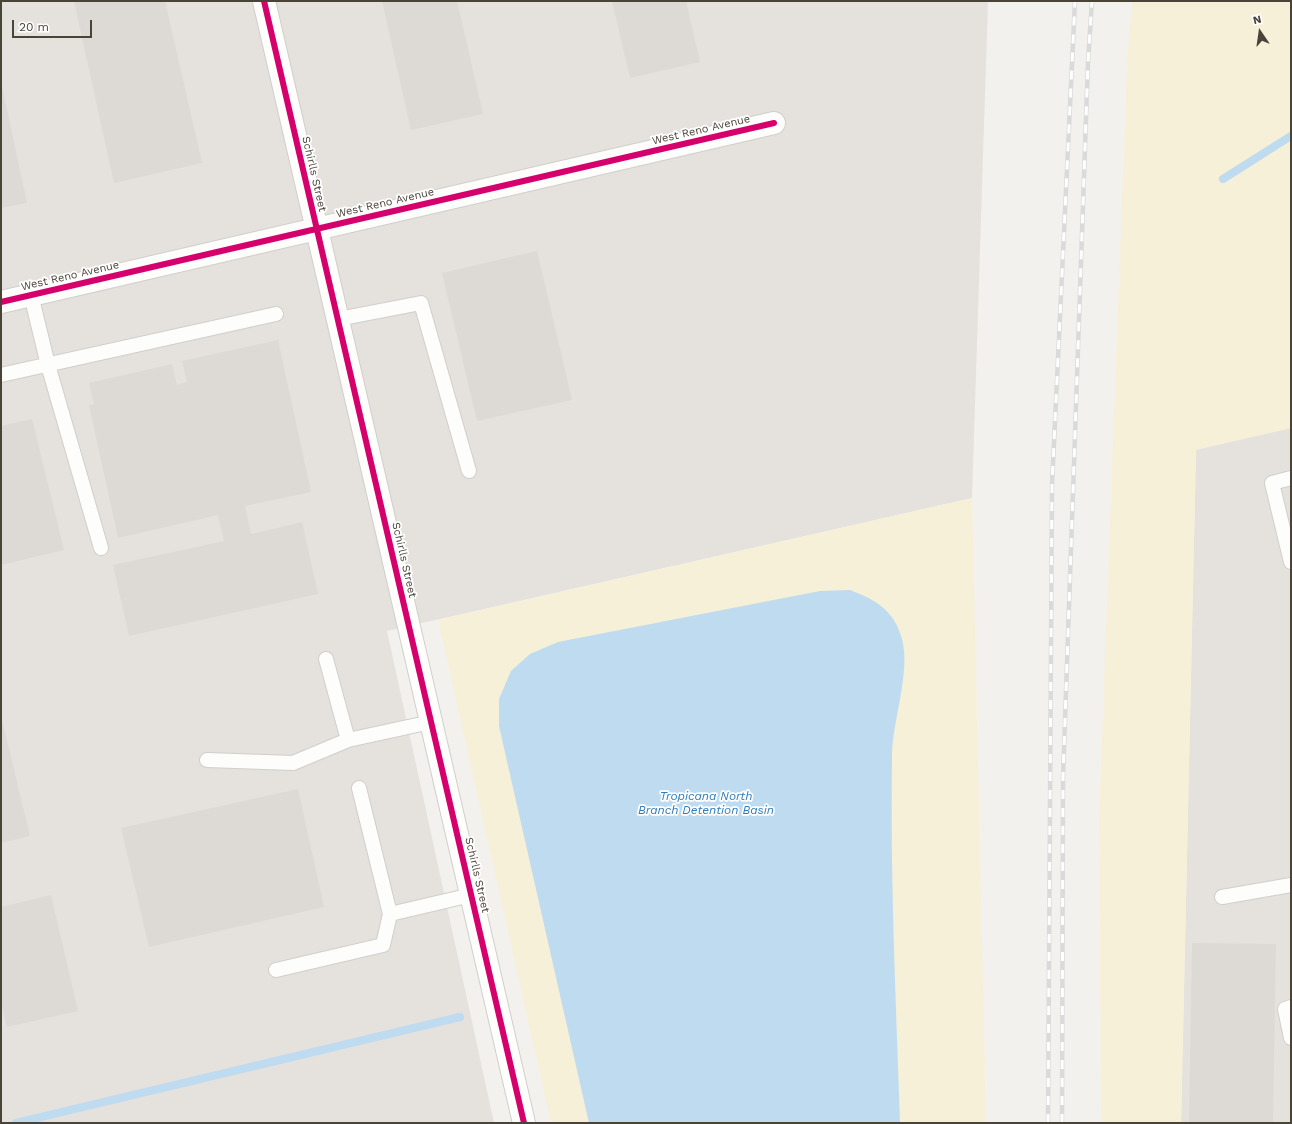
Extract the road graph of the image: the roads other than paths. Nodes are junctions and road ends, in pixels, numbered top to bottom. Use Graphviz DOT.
graph roads {
  1 [pos="264,1"];
  2 [pos="774,124"];
  3 [pos="317,229"];
  4 [pos="32,295"];
  5 [pos="1,302"];
  6 [pos="276,314"];
  7 [pos="338,319"];
  8 [pos="48,365"];
  9 [pos="1,375"];
  10 [pos="469,471"];
  11 [pos="1291,478"];
  12 [pos="100,548"];
  13 [pos="1291,562"];
  14 [pos="326,660"];
  15 [pos="431,722"];
  16 [pos="348,740"];
  17 [pos="207,760"];
  18 [pos="359,788"];
  19 [pos="1291,885"];
  20 [pos="471,896"];
  21 [pos="1222,897"];
  22 [pos="390,914"];
  23 [pos="276,970"];
  24 [pos="1291,1007"];
  25 [pos="1291,1038"];
  26 [pos="524,1123"];
  1 -- 3 [label="street, Schirlls Street"];
  2 -- 3 [label="street, West Reno Avenue"];
  3 -- 4 [label="street, West Reno Avenue"];
  3 -- 7 [label="street, Schirlls Street"];
  4 -- 5 [label="street, West Reno Avenue"];
  4 -- 8 [label="lane"];
  6 -- 8 [label="lane"];
  7 -- 10 [label="lane"];
  7 -- 15 [label="street, Schirlls Street"];
  8 -- 9 [label="lane"];
  8 -- 12 [label="lane"];
  11 -- 13 [label="lane"];
  14 -- 16 [label="lane"];
  15 -- 16 [label="lane"];
  15 -- 20 [label="street, Schirlls Street"];
  16 -- 17 [label="lane"];
  18 -- 22 [label="lane"];
  19 -- 21 [label="lane"];
  20 -- 22 [label="lane"];
  20 -- 26 [label="street, Schirlls Street"];
  22 -- 23 [label="lane"];
  24 -- 25 [label="lane"];
}
